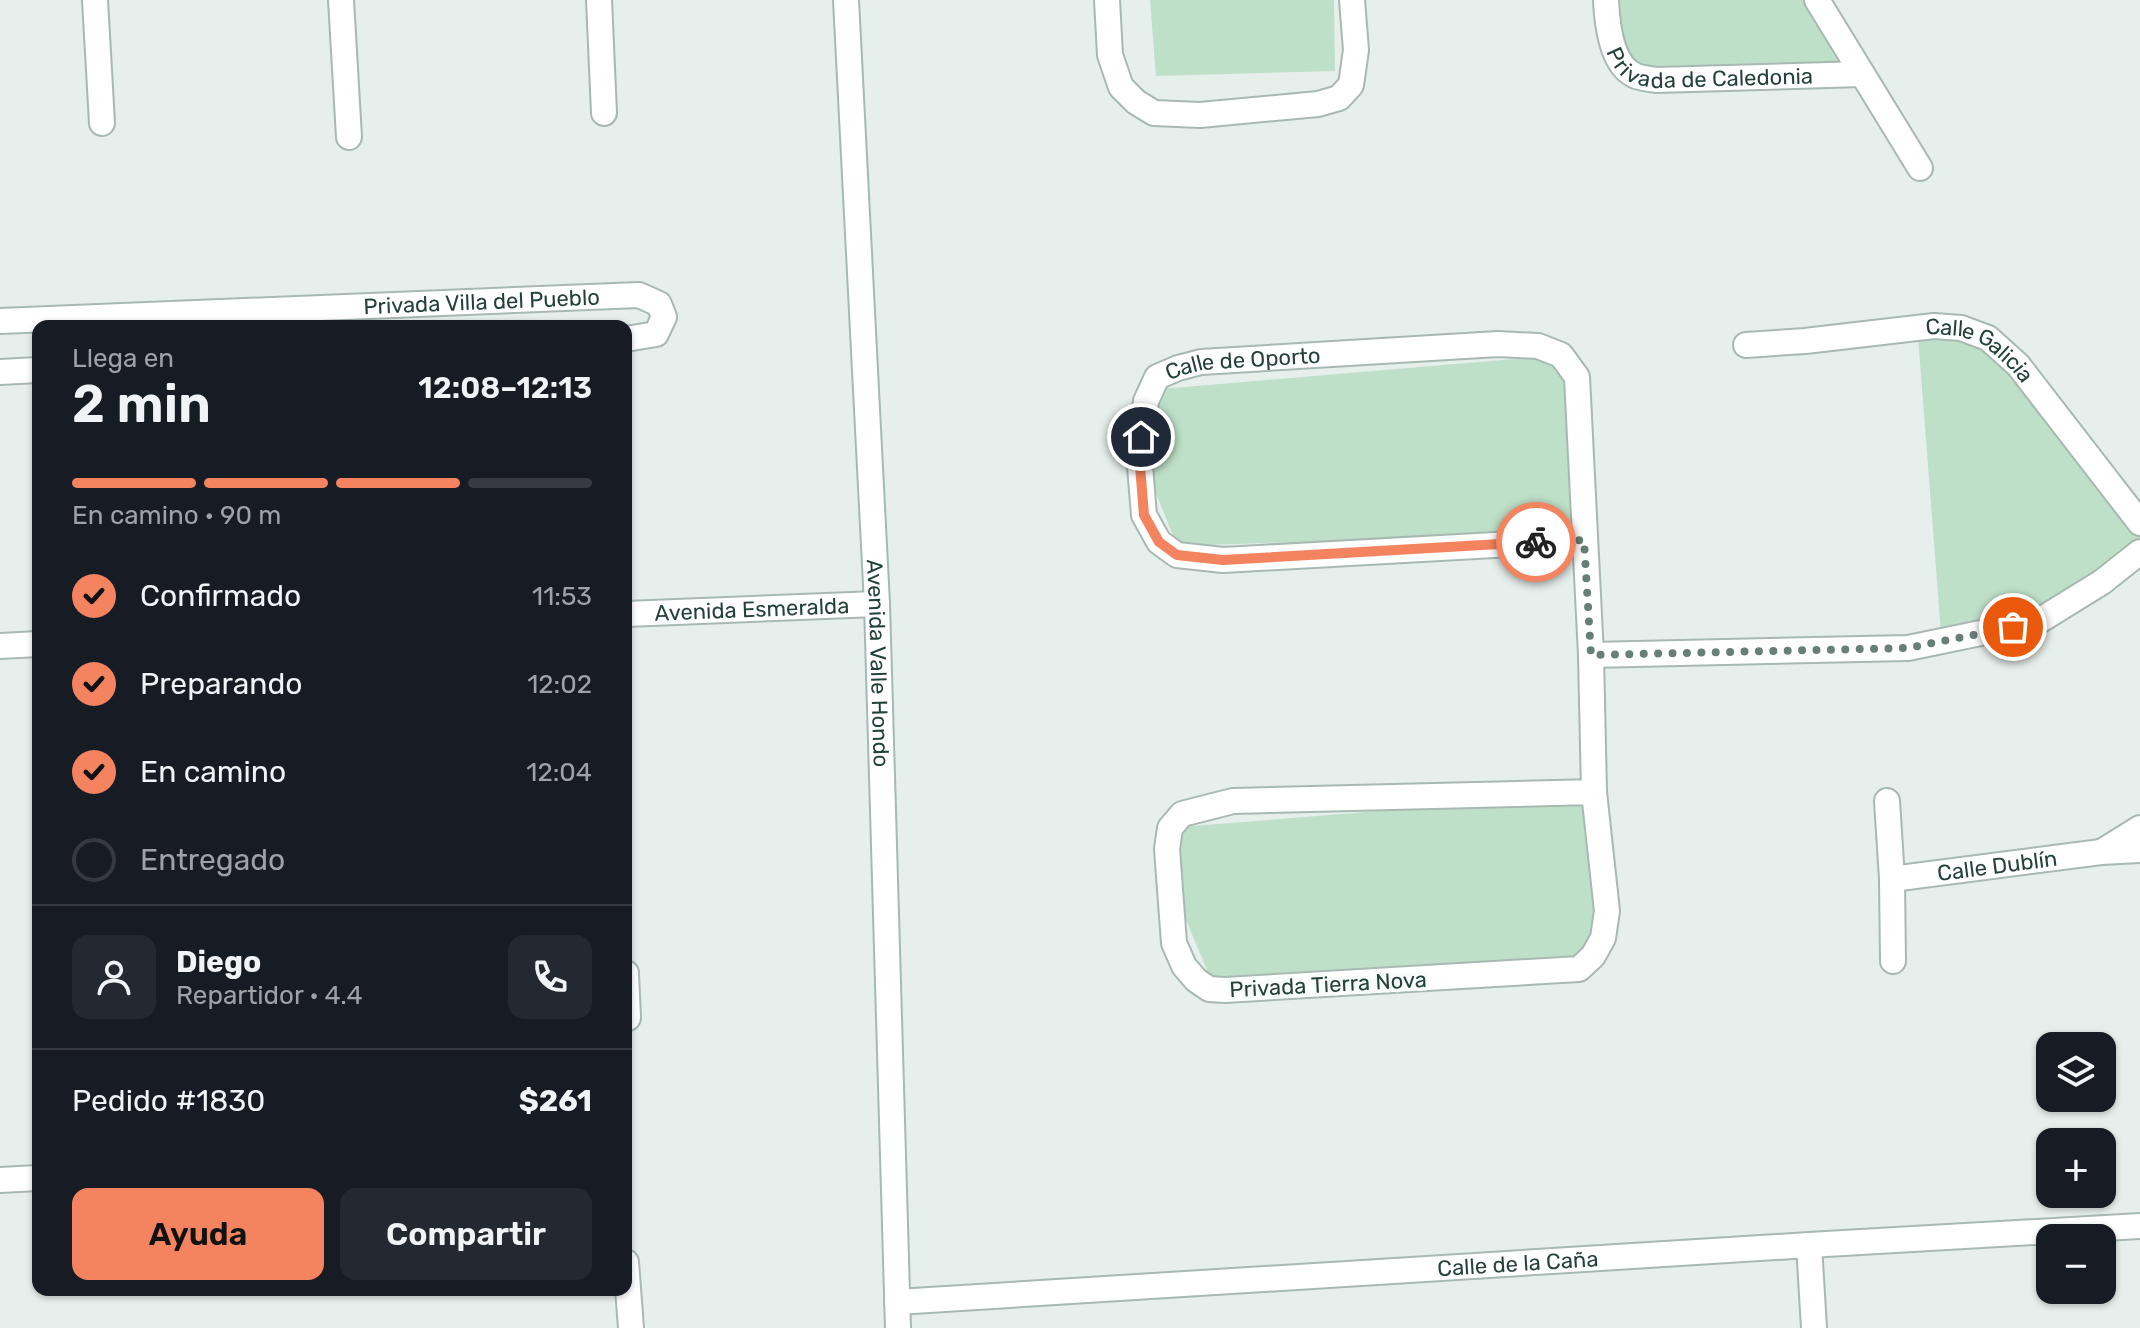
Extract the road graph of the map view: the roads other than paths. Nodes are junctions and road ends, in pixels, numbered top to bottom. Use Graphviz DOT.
graph roads {
  1 [pos="95,0"];
  2 [pos="341,0"];
  3 [pos="599,0"];
  4 [pos="846,0"];
  5 [pos="1107,0"];
  6 [pos="1352,0"];
  7 [pos="1606,0"];
  8 [pos="1817,0"];
  9 [pos="1862,74"];
  10 [pos="604,113"];
  11 [pos="102,123"];
  12 [pos="349,137"];
  13 [pos="1920,168"];
  14 [pos="165,320"];
  15 [pos="0,321"];
  16 [pos="32,321"];
  17 [pos="632,339"];
  18 [pos="1498,344"];
  19 [pos="1746,345"];
  20 [pos="32,370"];
  21 [pos="0,372"];
  22 [pos="2140,523"];
  23 [pos="1584,540"];
  24 [pos="2140,552"];
  25 [pos="877,604"];
  26 [pos="632,614"];
  27 [pos="32,644"];
  28 [pos="0,646"];
  29 [pos="1591,655"];
  30 [pos="1594,792"];
  31 [pos="1887,801"];
  32 [pos="2140,828"];
  33 [pos="2140,850"];
  34 [pos="2101,852"];
  35 [pos="1892,879"];
  36 [pos="1893,961"];
  37 [pos="32,1178"];
  38 [pos="0,1180"];
  39 [pos="2140,1226"];
  40 [pos="1809,1245"];
  41 [pos="629,1296"];
  42 [pos="897,1302"];
  43 [pos="631,1328"];
  44 [pos="898,1328"];
  45 [pos="1814,1328"];
  1 -- 11 [label="street"];
  2 -- 12 [label="street"];
  3 -- 10 [label="street"];
  4 -- 25 [label="street, Avenida Valle Hondo"];
  5 -- 6 [label="street"];
  7 -- 9 [label="street, Privada de Caledonia"];
  8 -- 9 [label="street"];
  9 -- 13 [label="street"];
  14 -- 17 [label="street, Privada Villa del Pueblo"];
  15 -- 16 [label="street, Privada Villa del Pueblo"];
  18 -- 23 [label="street, Privada Tierra Nova"];
  18 -- 23 [label="street, Calle de Oporto"];
  19 -- 22 [label="street, Calle Galicia"];
  20 -- 21 [label="street"];
  23 -- 29 [label="street, Privada Tierra Nova"];
  24 -- 29 [label="street"];
  25 -- 26 [label="street, Avenida Esmeralda"];
  25 -- 42 [label="street, Avenida Valle Hondo"];
  27 -- 28 [label="street"];
  29 -- 30 [label="street, Privada Tierra Nova"];
  30 -- 30 [label="street, Privada Tierra Nova"];
  31 -- 35 [label="street"];
  32 -- 34 [label="street, Calle Dublín"];
  33 -- 34 [label="street, Calle Dublín"];
  34 -- 35 [label="street, Calle Dublín"];
  35 -- 36 [label="street"];
  37 -- 38 [label="street"];
  39 -- 40 [label="street, Calle de la Caña"];
  40 -- 42 [label="street, Calle de la Caña"];
  40 -- 45 [label="street"];
  41 -- 43 [label="street"];
  42 -- 44 [label="street, Avenida Valle Hondo"];
}
